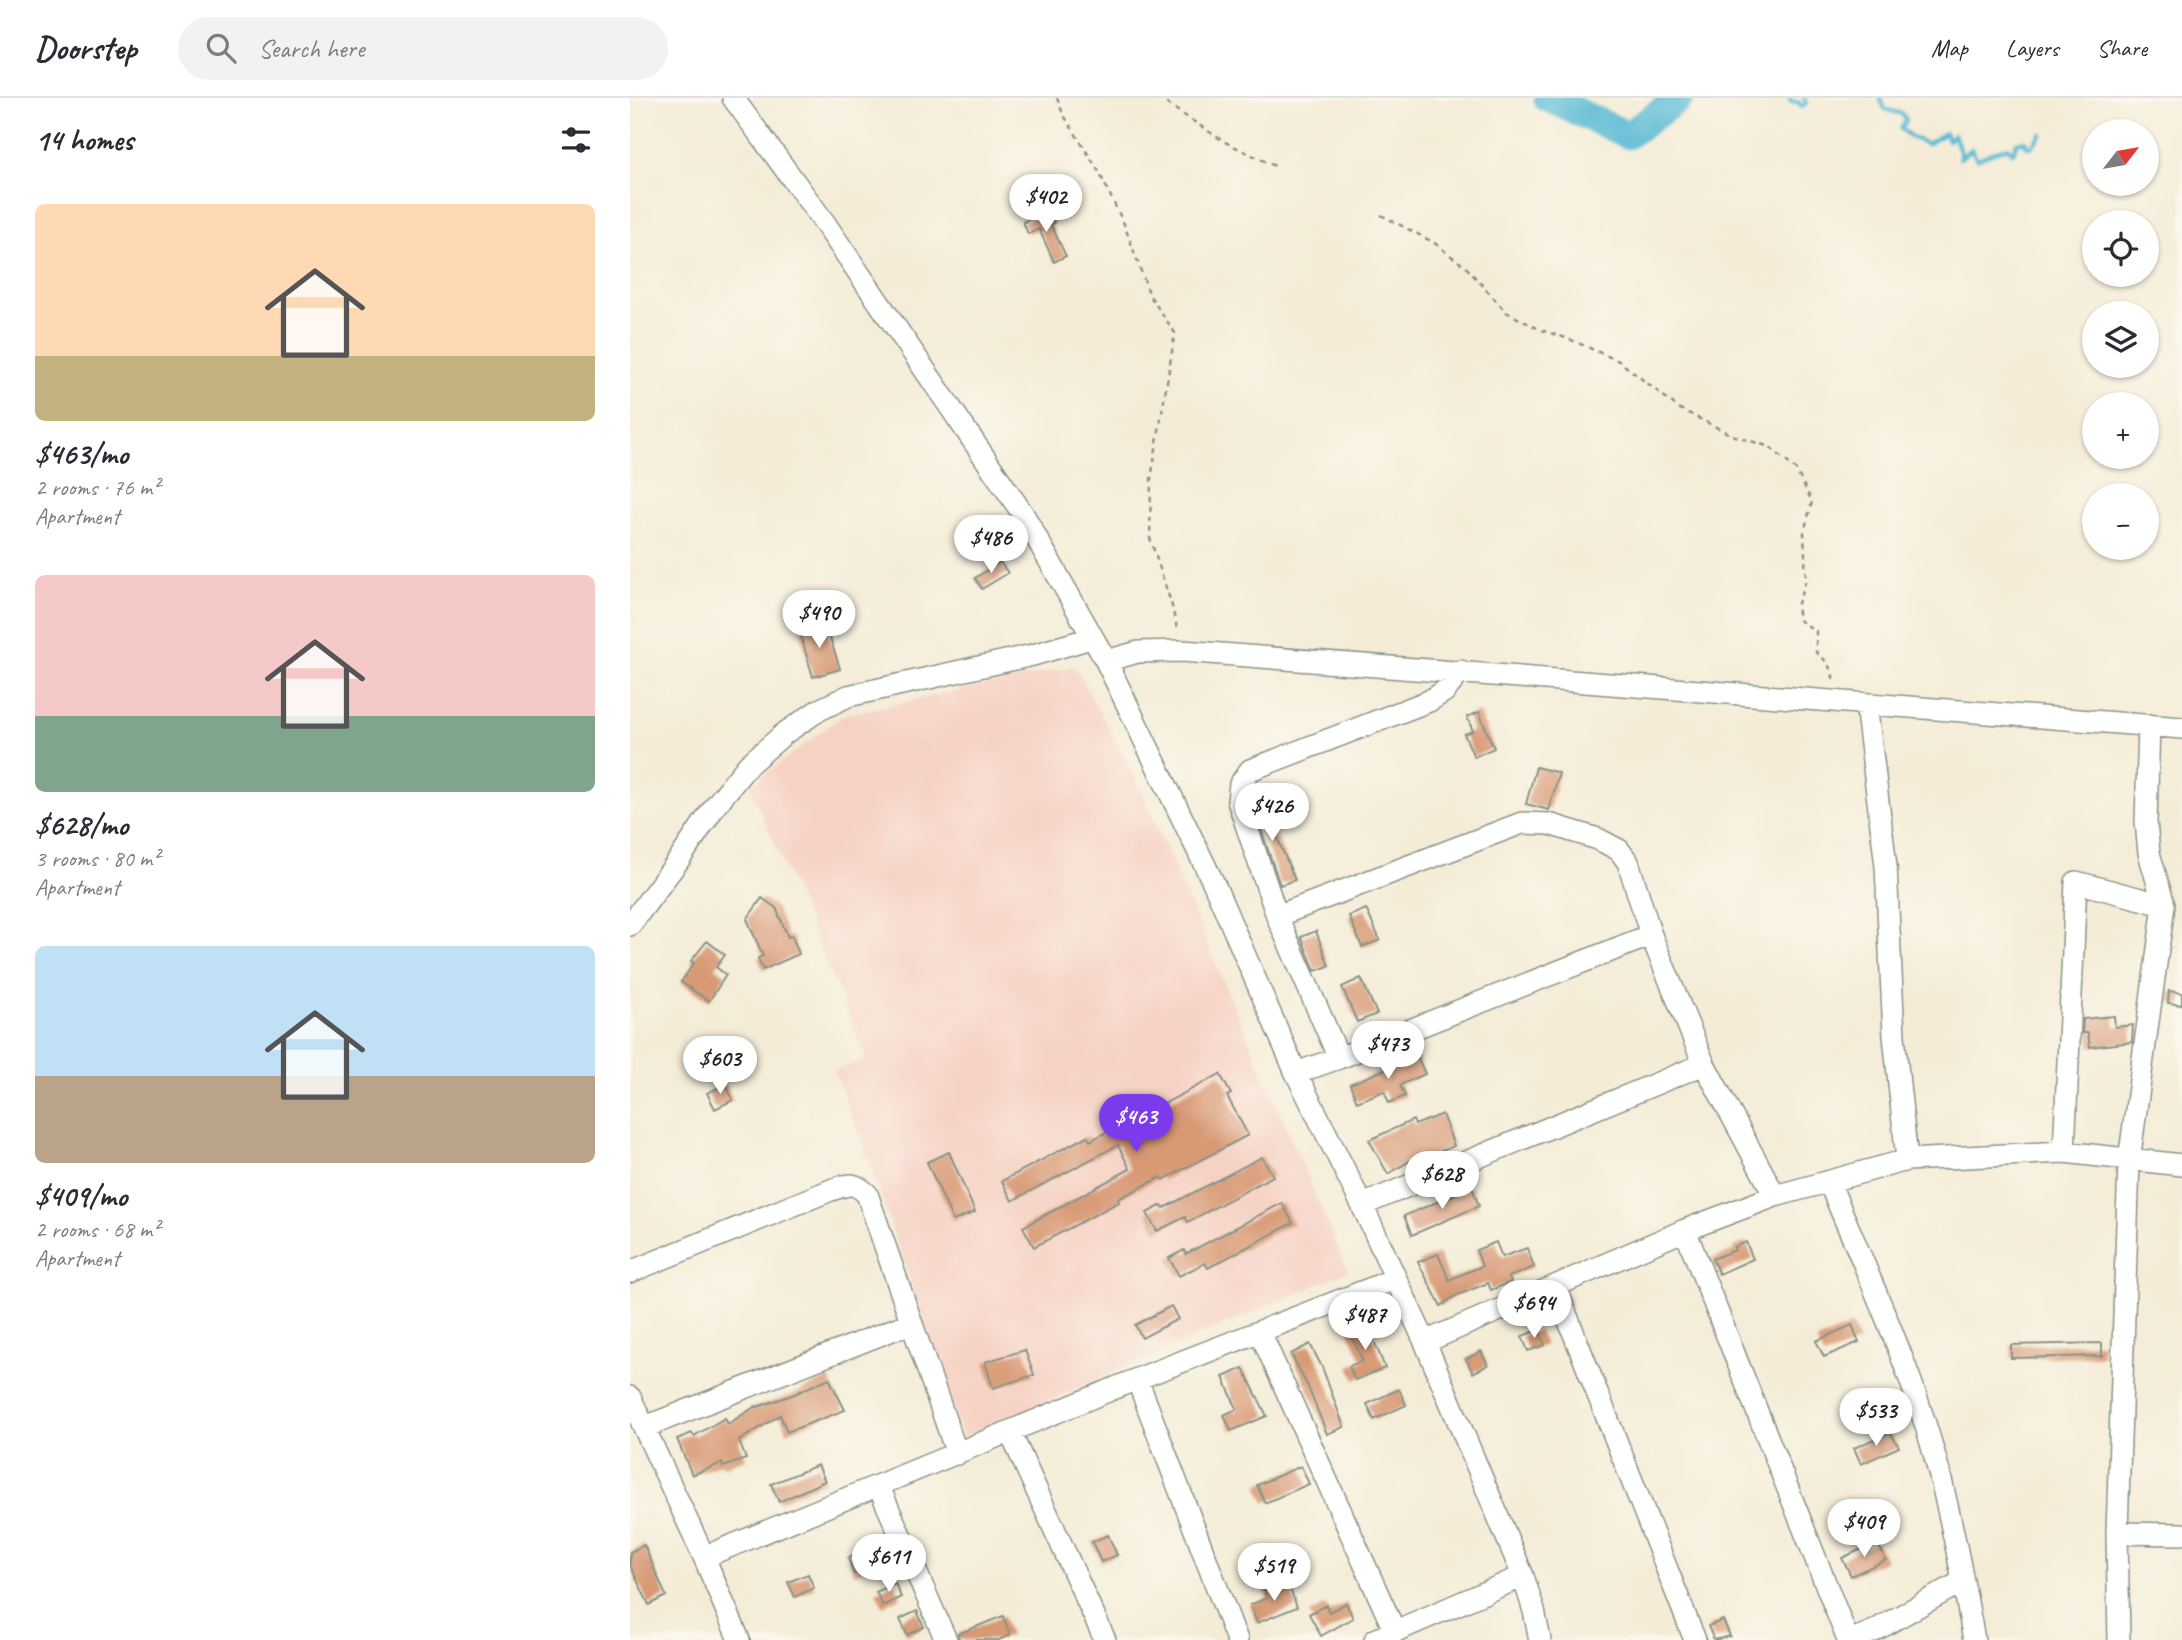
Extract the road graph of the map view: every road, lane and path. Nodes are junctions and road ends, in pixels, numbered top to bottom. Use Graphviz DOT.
graph roads {
  1 [pos="733,98"];
  2 [pos="1056,98"];
  3 [pos="1158,98"];
  4 [pos="1277,167"];
  5 [pos="1381,215"];
  6 [pos="1091,638"];
  7 [pos="1182,651"];
  8 [pos="1106,661"];
  9 [pos="1461,671"];
  10 [pos="1836,701"];
  11 [pos="1866,704"];
  12 [pos="2149,725"];
  13 [pos="2182,728"];
  14 [pos="2164,905"];
  15 [pos="1277,916"];
  16 [pos="630,925"];
  17 [pos="1651,935"];
  18 [pos="1339,1058"];
  19 [pos="1704,1064"];
  20 [pos="1296,1073"];
  21 [pos="2064,1152"];
  22 [pos="1907,1160"];
  23 [pos="2129,1161"];
  24 [pos="2182,1165"];
  25 [pos="1829,1182"];
  26 [pos="1775,1196"];
  27 [pos="1362,1205"];
  28 [pos="1685,1230"];
  29 [pos="630,1272"];
  30 [pos="1395,1279"];
  31 [pos="1555,1286"];
  32 [pos="911,1324"];
  33 [pos="1260,1332"];
  34 [pos="1425,1342"];
  35 [pos="1137,1379"];
  36 [pos="630,1397"];
  37 [pos="645,1427"];
  38 [pos="1010,1432"];
  39 [pos="957,1454"];
  40 [pos="879,1487"];
  41 [pos="2117,1533"];
  42 [pos="2182,1534"];
  43 [pos="704,1557"];
  44 [pos="1524,1576"];
  45 [pos="1963,1581"];
  46 [pos="1395,1632"];
  47 [pos="739,1640"];
  48 [pos="946,1640"];
  49 [pos="1105,1640"];
  50 [pos="1237,1640"];
  51 [pos="1375,1640"];
  52 [pos="1540,1640"];
  53 [pos="1695,1640"];
  54 [pos="1850,1640"];
  55 [pos="1974,1640"];
  56 [pos="2119,1640"];
  1 -- 6 [label="street"];
  2 -- 7 [label="path"];
  3 -- 4 [label="path"];
  5 -- 10 [label="path"];
  6 -- 8 [label="street"];
  6 -- 16 [label="street"];
  7 -- 8 [label="street"];
  7 -- 9 [label="street"];
  8 -- 20 [label="street"];
  9 -- 10 [label="street"];
  9 -- 15 [label="street"];
  10 -- 11 [label="street"];
  11 -- 12 [label="street"];
  11 -- 22 [label="street"];
  12 -- 13 [label="street"];
  12 -- 14 [label="street"];
  14 -- 21 [label="street"];
  14 -- 23 [label="street"];
  15 -- 17 [label="street"];
  15 -- 18 [label="street"];
  17 -- 18 [label="street"];
  17 -- 19 [label="street"];
  18 -- 20 [label="street"];
  19 -- 26 [label="street"];
  19 -- 27 [label="street"];
  20 -- 27 [label="street"];
  21 -- 22 [label="street"];
  21 -- 23 [label="street"];
  22 -- 25 [label="street"];
  23 -- 24 [label="street"];
  23 -- 41 [label="street"];
  25 -- 26 [label="street"];
  25 -- 45 [label="street"];
  26 -- 28 [label="street"];
  27 -- 30 [label="street"];
  28 -- 31 [label="street"];
  28 -- 54 [label="street"];
  29 -- 32 [label="street"];
  30 -- 33 [label="street"];
  30 -- 34 [label="street"];
  31 -- 34 [label="street"];
  31 -- 53 [label="street"];
  32 -- 37 [label="street"];
  32 -- 39 [label="street"];
  33 -- 35 [label="street"];
  33 -- 46 [label="street"];
  34 -- 44 [label="street"];
  35 -- 38 [label="street"];
  35 -- 50 [label="street"];
  36 -- 37 [label="street"];
  37 -- 43 [label="street"];
  38 -- 39 [label="street"];
  38 -- 49 [label="street"];
  39 -- 40 [label="street"];
  40 -- 43 [label="street"];
  40 -- 48 [label="street"];
  41 -- 42 [label="street"];
  41 -- 56 [label="street"];
  43 -- 47 [label="street"];
  44 -- 46 [label="street"];
  44 -- 52 [label="street"];
  45 -- 54 [label="street"];
  45 -- 55 [label="street"];
  46 -- 51 [label="street"];
}
